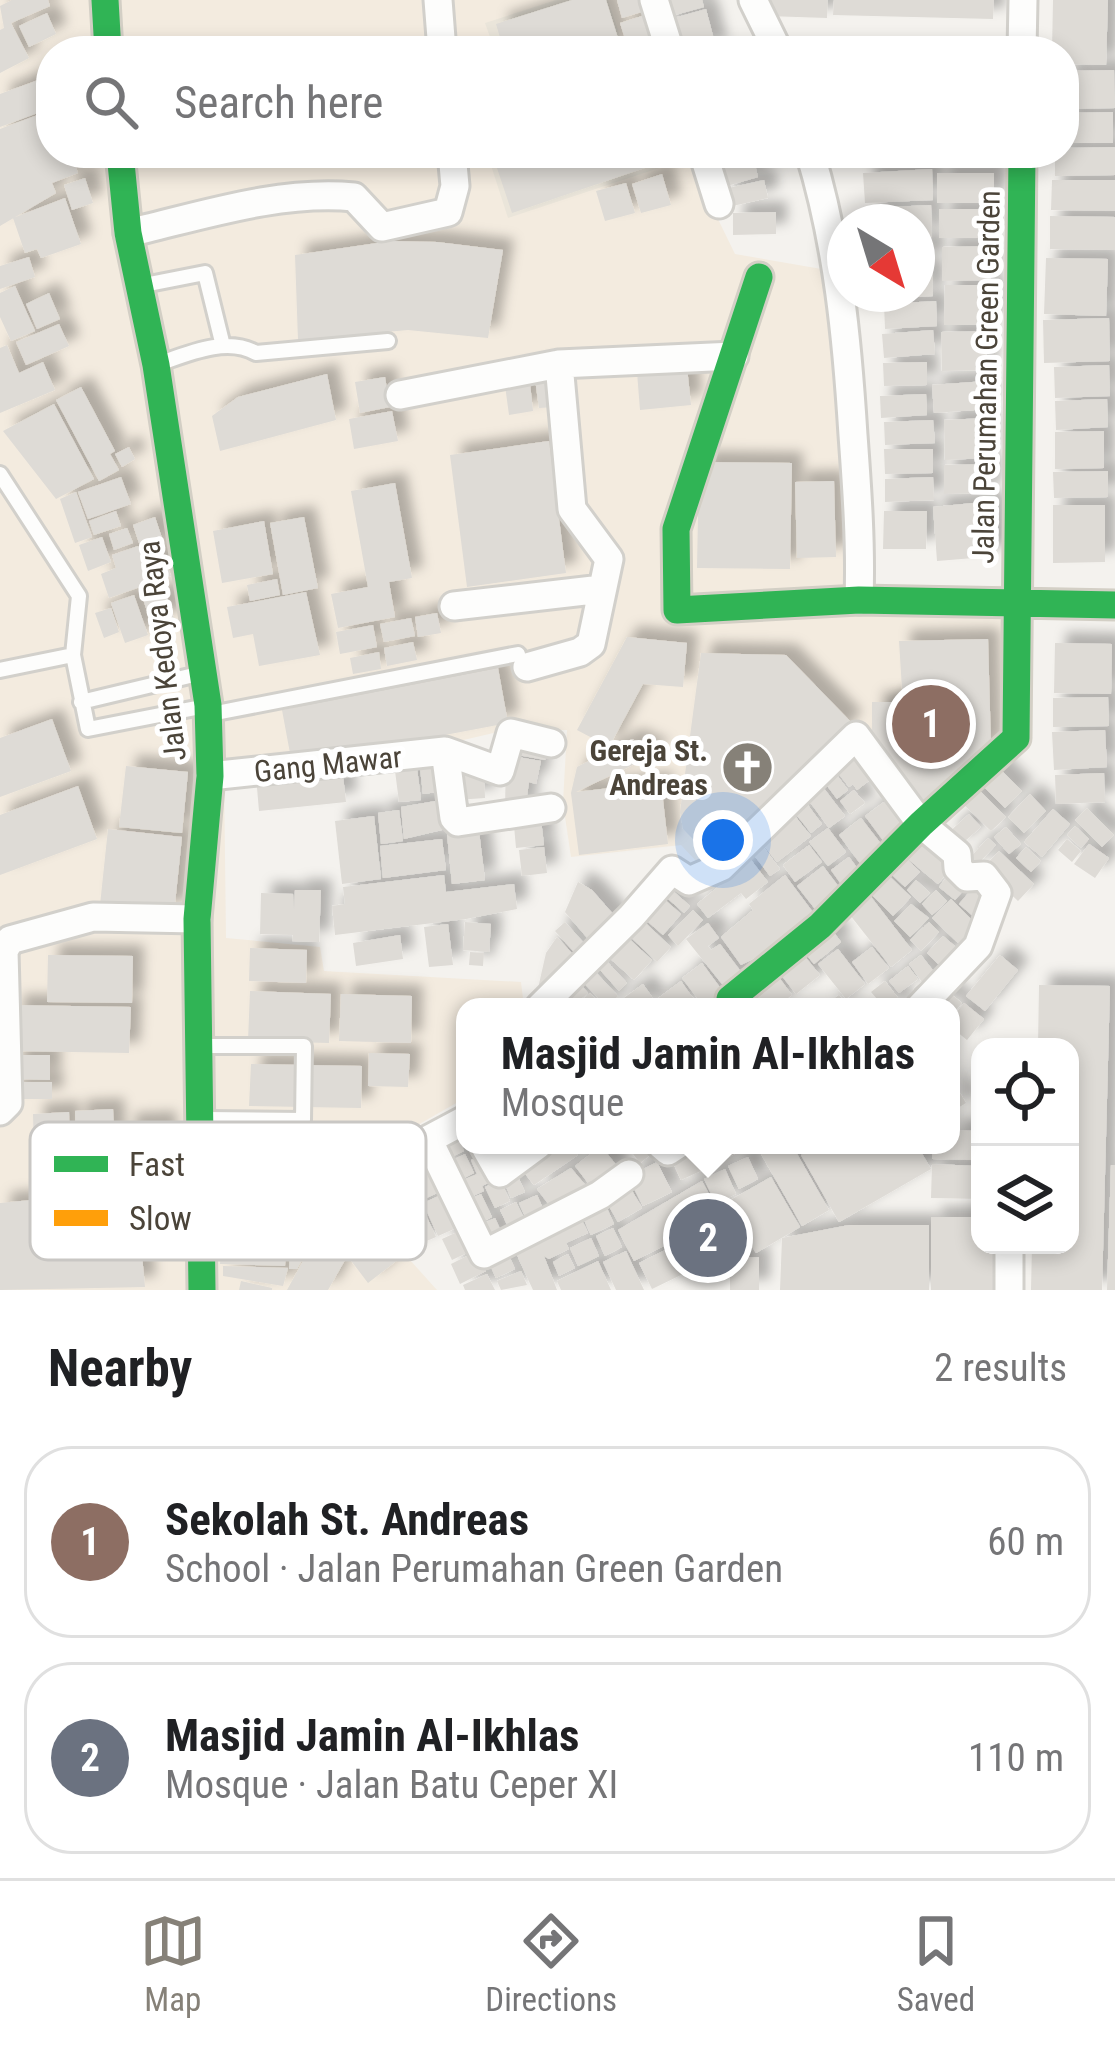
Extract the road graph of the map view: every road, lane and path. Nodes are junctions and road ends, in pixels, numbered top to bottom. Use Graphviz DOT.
graph roads {
  1 [pos="105,0"];
  2 [pos="438,0"];
  3 [pos="654,0"];
  4 [pos="754,0"];
  5 [pos="1023,0"];
  6 [pos="107,36"];
  7 [pos="441,36"];
  8 [pos="665,36"];
  9 [pos="771,36"];
  10 [pos="1022,36"];
  11 [pos="122,168"];
  12 [pos="453,168"];
  13 [pos="708,168"];
  14 [pos="814,168"];
  15 [pos="1022,168"];
  16 [pos="719,204"];
  17 [pos="128,232"];
  18 [pos="760,277"];
  19 [pos="140,286"];
  20 [pos="388,341"];
  21 [pos="223,346"];
  22 [pos="734,356"];
  23 [pos="560,364"];
  24 [pos="156,365"];
  25 [pos="400,395"];
  26 [pos="0,475"];
  27 [pos="602,589"];
  28 [pos="859,600"];
  29 [pos="1018,602"];
  30 [pos="1115,605"];
  31 [pos="454,606"];
  32 [pos="73,655"];
  33 [pos="523,661"];
  34 [pos="0,670"];
  35 [pos="202,673"];
  36 [pos="81,702"];
  37 [pos="208,710"];
  38 [pos="551,743"];
  39 [pos="445,751"];
  40 [pos="211,776"];
  41 [pos="551,808"];
  42 [pos="921,824"];
  43 [pos="196,920"];
  44 [pos="549,998"];
  45 [pos="735,998"];
  46 [pos="929,998"];
  47 [pos="200,1046"];
  48 [pos="0,1111"];
  49 [pos="201,1119"];
  50 [pos="201,1122"];
  51 [pos="456,1125"];
  52 [pos="429,1141"];
  53 [pos="426,1142"];
  54 [pos="489,1154"];
  55 [pos="526,1154"];
  56 [pos="629,1174"];
  57 [pos="1009,1254"];
  58 [pos="1009,1290"];
  1 -- 6 [label="street"];
  2 -- 7 [label="street"];
  3 -- 8 [label="street"];
  4 -- 9 [label="street"];
  5 -- 10 [label="street"];
  11 -- 17 [label="street, Jalan Kedoya Raya"];
  12 -- 17 [label="street"];
  13 -- 16 [label="street"];
  14 -- 28 [label="street"];
  15 -- 29 [label="street, Jalan Perumahan Green Garden"];
  17 -- 19 [label="street, Jalan Kedoya Raya"];
  18 -- 22 [label="street"];
  19 -- 21 [label="lane"];
  19 -- 24 [label="street, Jalan Kedoya Raya"];
  20 -- 21 [label="lane"];
  21 -- 24 [label="lane"];
  22 -- 23 [label="street"];
  22 -- 28 [label="street"];
  23 -- 25 [label="street"];
  23 -- 27 [label="street"];
  24 -- 35 [label="street, Jalan Kedoya Raya"];
  26 -- 32 [label="lane"];
  27 -- 31 [label="street"];
  27 -- 33 [label="street"];
  28 -- 29 [label="street"];
  29 -- 30 [label="street"];
  29 -- 42 [label="street, Jalan Perumahan Green Garden"];
  32 -- 34 [label="lane"];
  32 -- 36 [label="lane"];
  33 -- 37 [label="lane"];
  35 -- 36 [label="lane"];
  35 -- 37 [label="street, Jalan Kedoya Raya"];
  36 -- 37 [label="lane"];
  37 -- 40 [label="street, Jalan Kedoya Raya"];
  38 -- 39 [label="street, Gang Mawar"];
  39 -- 40 [label="street, Gang Mawar"];
  39 -- 41 [label="street, Gang Mawar"];
  40 -- 43 [label="street, Jalan Kedoya Raya"];
  42 -- 44 [label="street"];
  42 -- 45 [label="street, Jalan Perumahan Green Garden"];
  42 -- 46 [label="street"];
  43 -- 47 [label="street, Jalan Kedoya Raya"];
  43 -- 48 [label="street"];
  47 -- 49 [label="street, Jalan Kedoya Raya"];
  47 -- 49 [label="lane"];
  49 -- 50 [label="street, Jalan Kedoya Raya"];
  51 -- 52 [label="street"];
  52 -- 53 [label="street"];
  52 -- 56 [label="street"];
  54 -- 55 [label="street"];
  57 -- 58 [label="street"];
}
